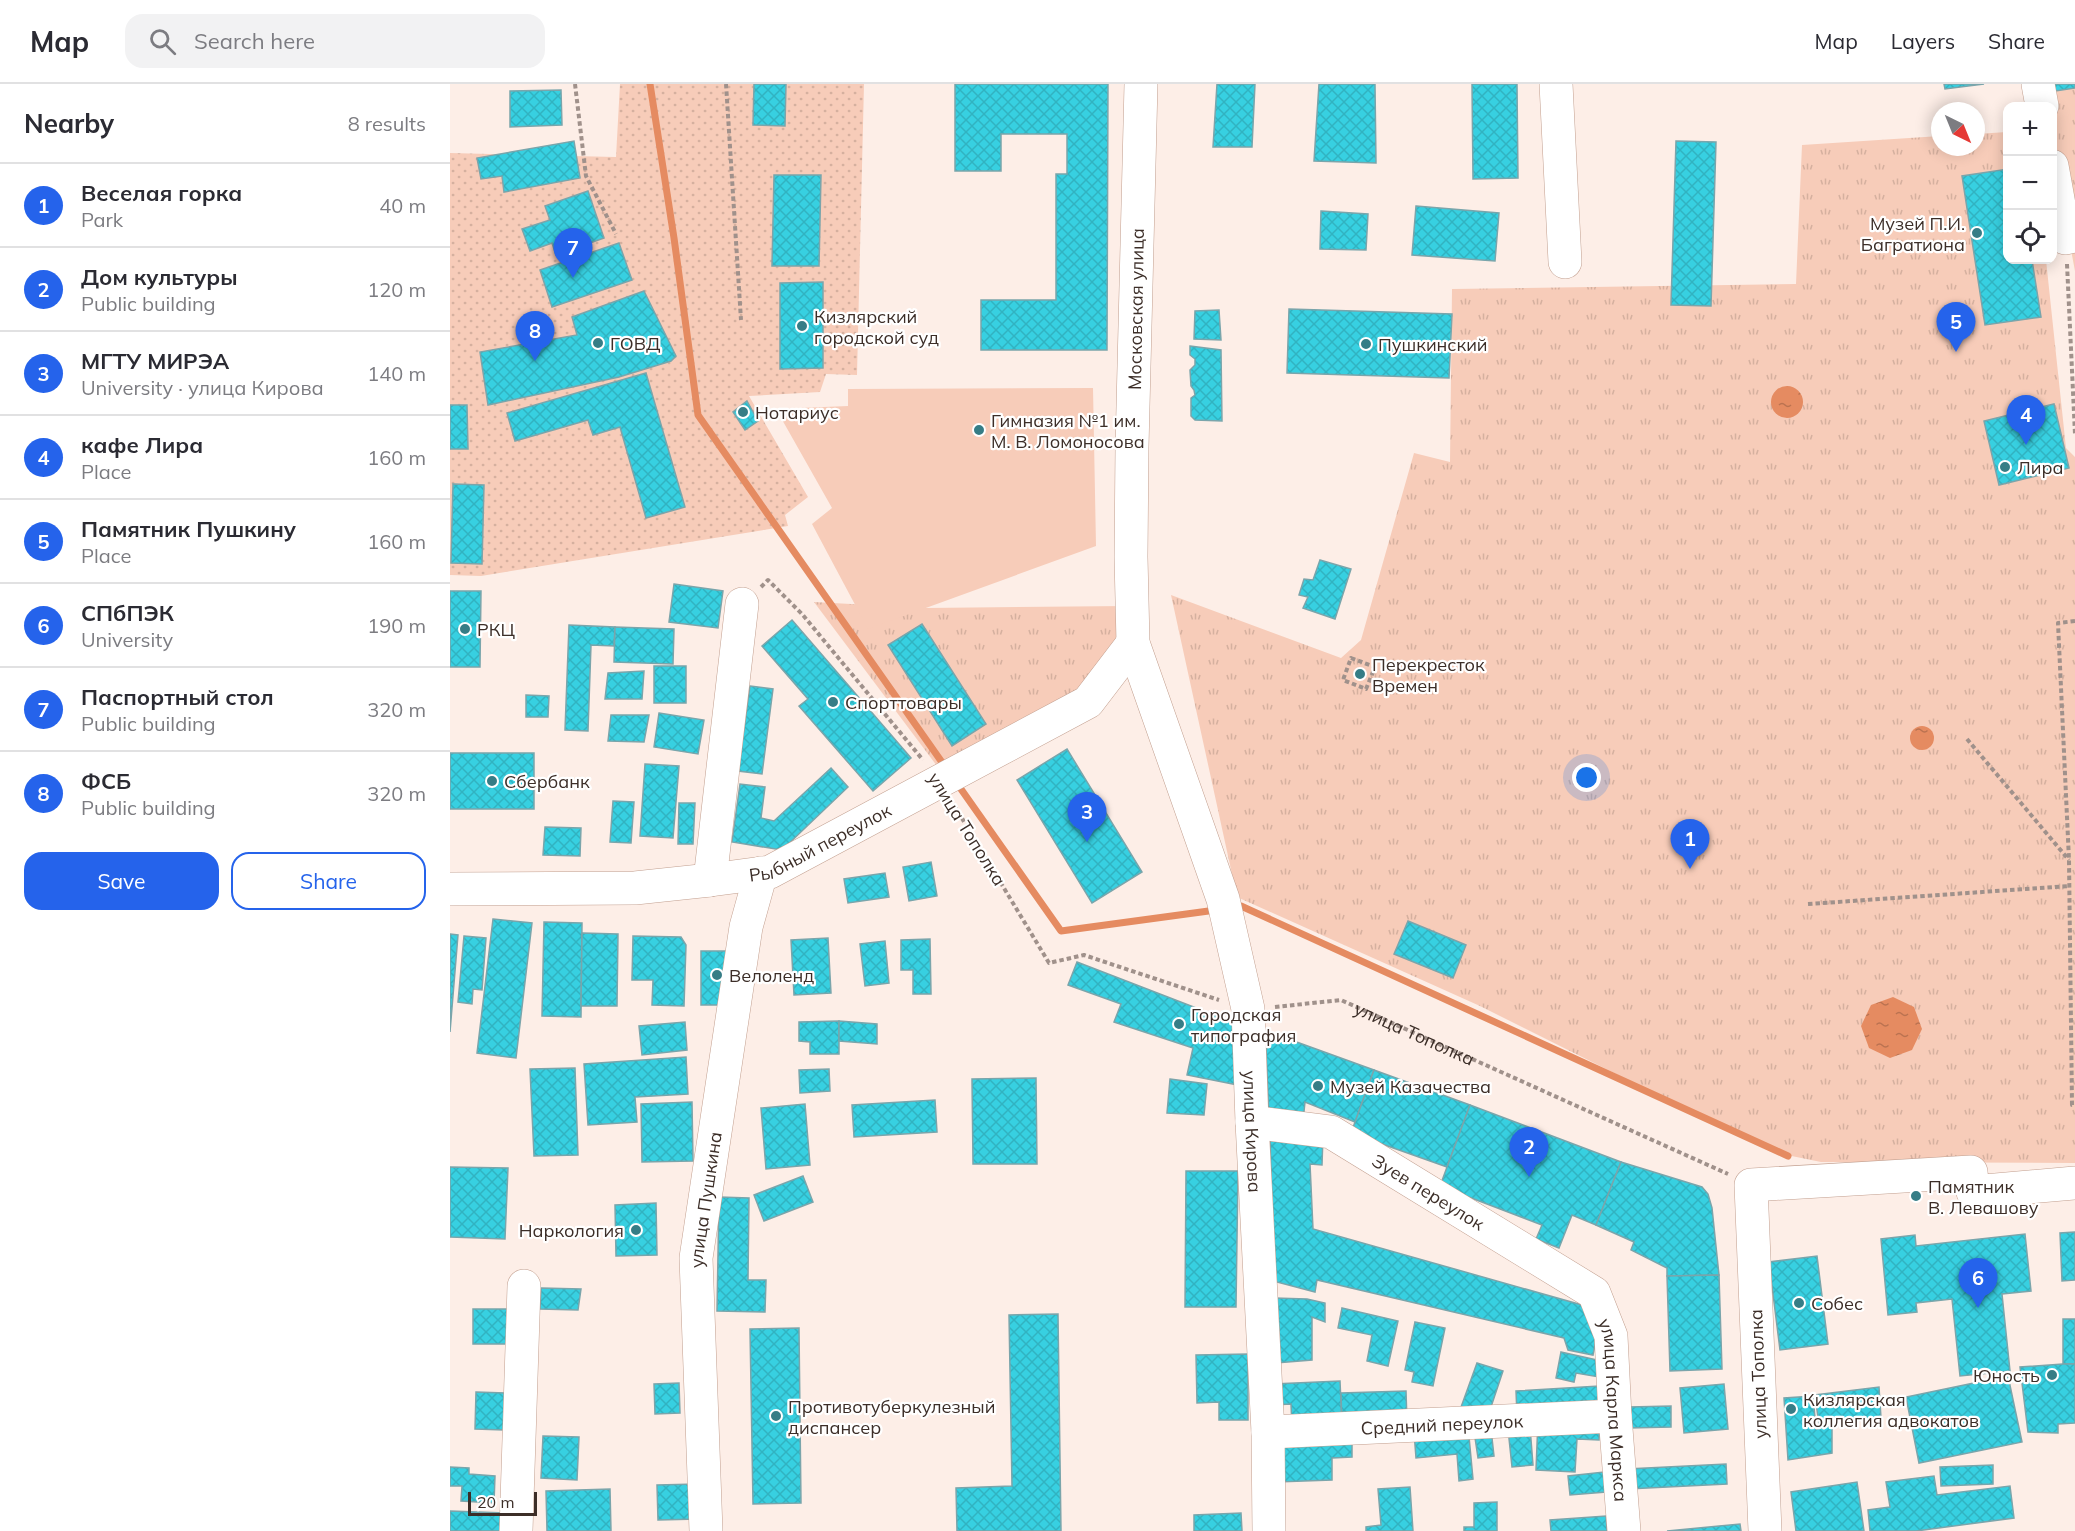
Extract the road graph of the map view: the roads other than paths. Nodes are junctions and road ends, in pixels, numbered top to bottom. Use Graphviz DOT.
graph roads {
  1 [pos="1141,84"];
  2 [pos="1556,84"];
  3 [pos="2038,84"];
  4 [pos="2041,102"];
  5 [pos="2057,186"];
  6 [pos="2070,237"];
  7 [pos="1565,262"];
  8 [pos="742,604"];
  9 [pos="1133,643"];
  10 [pos="761,873"];
  11 [pos="710,880"];
  12 [pos="450,889"];
  13 [pos="1251,1122"];
  14 [pos="2075,1183"];
  15 [pos="524,1286"];
  16 [pos="1594,1293"];
  17 [pos="1615,1416"];
  18 [pos="1268,1432"];
  19 [pos="516,1531"];
  20 [pos="706,1531"];
  21 [pos="1269,1531"];
  22 [pos="1624,1531"];
  23 [pos="1765,1531"];
  1 -- 9 [label="street, Московская улица"];
  2 -- 7 [label="street"];
  3 -- 4 [label="street"];
  5 -- 6 [label="street"];
  8 -- 11 [label="street"];
  9 -- 10 [label="street, Рыбный переулок"];
  9 -- 13 [label="street, улица Кирова"];
  10 -- 11 [label="street, Рыбный переулок"];
  10 -- 20 [label="street, улица Пушкина"];
  11 -- 12 [label="street, Рыбный переулок"];
  13 -- 16 [label="street, Зуев переулок"];
  13 -- 18 [label="street, улица Кирова"];
  14 -- 23 [label="street, улица Тополка"];
  15 -- 19 [label="street"];
  16 -- 17 [label="street, улица Карла Маркса"];
  17 -- 18 [label="street, Средний переулок"];
  17 -- 22 [label="street, улица Карла Маркса"];
  18 -- 21 [label="street, улица Кирова"];
}
